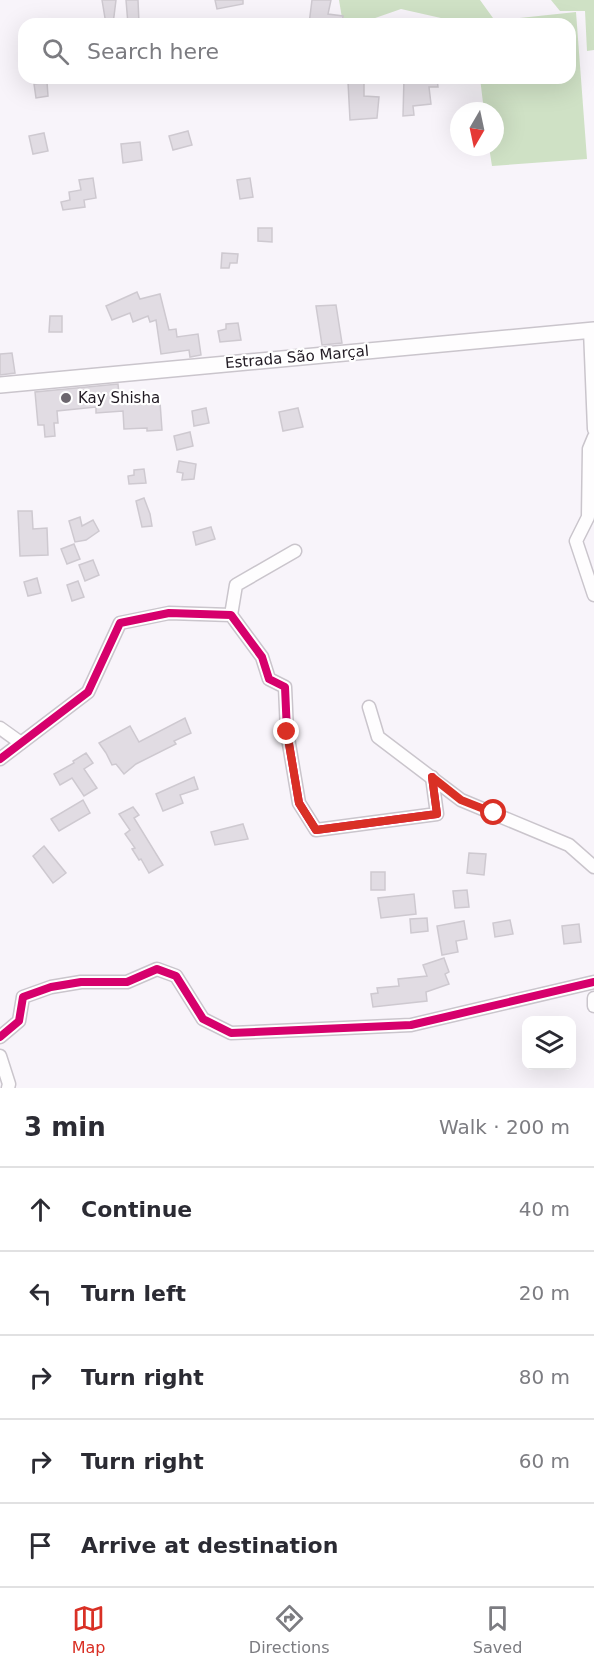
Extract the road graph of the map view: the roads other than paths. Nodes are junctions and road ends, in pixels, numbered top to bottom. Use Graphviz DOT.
graph roads {
  1 [pos="592,330"];
  2 [pos="0,385"];
  3 [pos="594,429"];
  4 [pos="594,437"];
  5 [pos="592,450"];
  6 [pos="295,551"];
  7 [pos="594,595"];
  8 [pos="231,615"];
  9 [pos="369,707"];
  10 [pos="0,728"];
  11 [pos="21,743"];
  12 [pos="0,759"];
  13 [pos="432,777"];
  14 [pos="594,867"];
  15 [pos="594,982"];
  16 [pos="594,998"];
  17 [pos="594,1006"];
  18 [pos="0,1037"];
  19 [pos="0,1056"];
  20 [pos="8,1088"];
  1 -- 2 [label="street, Estrada São Marçal"];
  1 -- 3 [label="street"];
  4 -- 5 [label="street"];
  5 -- 7 [label="street"];
  6 -- 8 [label="street"];
  8 -- 11 [label="street"];
  8 -- 13 [label="street"];
  9 -- 13 [label="street"];
  10 -- 11 [label="street"];
  11 -- 12 [label="street"];
  13 -- 14 [label="street"];
  15 -- 18 [label="street"];
  16 -- 17 [label="street"];
  19 -- 20 [label="street"];
}
